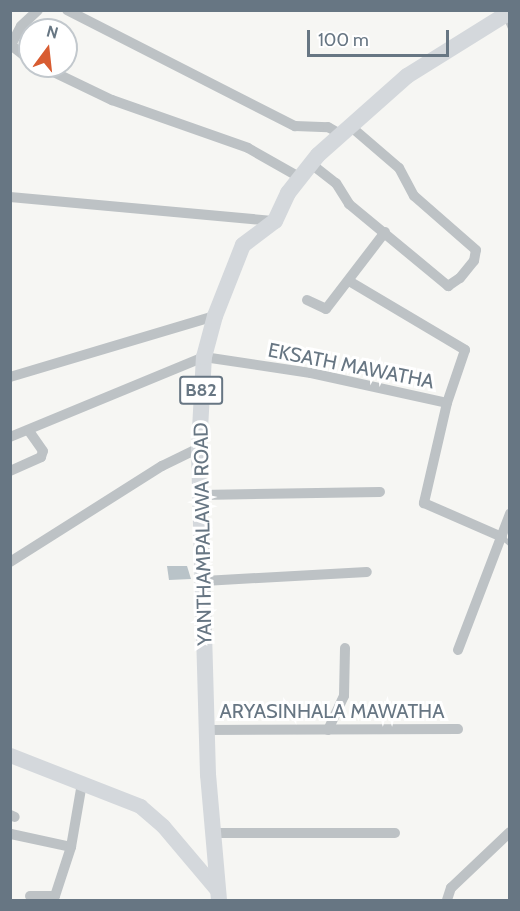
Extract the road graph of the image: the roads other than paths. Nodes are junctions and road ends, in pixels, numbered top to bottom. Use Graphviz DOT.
graph roads {
  1 [pos="67,10"];
  2 [pos="508,18"];
  3 [pos="18,32"];
  4 [pos="18,51"];
  5 [pos="66,78"];
  6 [pos="344,129"];
  7 [pos="310,163"];
  8 [pos="299,177"];
  9 [pos="10,197"];
  10 [pos="275,221"];
  11 [pos="385,232"];
  12 [pos="349,281"];
  13 [pos="307,300"];
  14 [pos="215,316"];
  15 [pos="204,357"];
  16 [pos="10,377"];
  17 [pos="447,403"];
  18 [pos="29,431"];
  19 [pos="10,436"];
  20 [pos="199,448"];
  21 [pos="10,471"];
  22 [pos="380,492"];
  23 [pos="201,495"];
  24 [pos="510,514"];
  25 [pos="506,540"];
  26 [pos="10,562"];
  27 [pos="367,572"];
  28 [pos="204,581"];
  29 [pos="345,648"];
  30 [pos="458,650"];
  31 [pos="458,729"];
  32 [pos="207,730"];
  33 [pos="328,730"];
  34 [pos="10,755"];
  35 [pos="82,783"];
  36 [pos="510,832"];
  37 [pos="211,833"];
  38 [pos="395,833"];
  39 [pos="11,834"];
  40 [pos="71,847"];
  41 [pos="218,895"];
  42 [pos="30,897"];
  43 [pos="447,900"];
  1 -- 6 [label="street"];
  2 -- 6 [label="main road, YANTHAMPALAWA ROAD / B82"];
  3 -- 4 [label="street"];
  5 -- 8 [label="street"];
  6 -- 7 [label="main road, YANTHAMPALAWA ROAD / B82"];
  6 -- 11 [label="street"];
  7 -- 8 [label="main road, YANTHAMPALAWA ROAD / B82"];
  7 -- 11 [label="street"];
  8 -- 10 [label="main road, YANTHAMPALAWA ROAD / B82"];
  9 -- 10 [label="street"];
  10 -- 14 [label="main road, YANTHAMPALAWA ROAD / B82"];
  11 -- 12 [label="street"];
  12 -- 13 [label="street"];
  12 -- 17 [label="street"];
  14 -- 15 [label="main road, YANTHAMPALAWA ROAD / B82"];
  14 -- 16 [label="street"];
  15 -- 17 [label="street, EKSATH MAWATHA"];
  15 -- 18 [label="street"];
  15 -- 20 [label="main road, YANTHAMPALAWA ROAD / B82"];
  17 -- 25 [label="street, EKSATH MAWATHA"];
  18 -- 19 [label="street"];
  18 -- 21 [label="street"];
  20 -- 23 [label="main road, YANTHAMPALAWA ROAD / B82"];
  20 -- 26 [label="street"];
  22 -- 23 [label="street"];
  23 -- 28 [label="main road, YANTHAMPALAWA ROAD / B82"];
  24 -- 25 [label="street"];
  25 -- 30 [label="street"];
  27 -- 28 [label="street"];
  28 -- 32 [label="main road, YANTHAMPALAWA ROAD / B82"];
  29 -- 33 [label="street"];
  31 -- 33 [label="street, ARYASINHALA MAWATHA"];
  32 -- 33 [label="street, ARYASINHALA MAWATHA"];
  32 -- 37 [label="main road, YANTHAMPALAWA ROAD / B82"];
  34 -- 35 [label="street"];
  35 -- 40 [label="street"];
  35 -- 41 [label="street"];
  36 -- 43 [label="street"];
  37 -- 38 [label="street"];
  37 -- 41 [label="main road, YANTHAMPALAWA ROAD / B82"];
  39 -- 40 [label="street"];
  40 -- 42 [label="street"];
}
